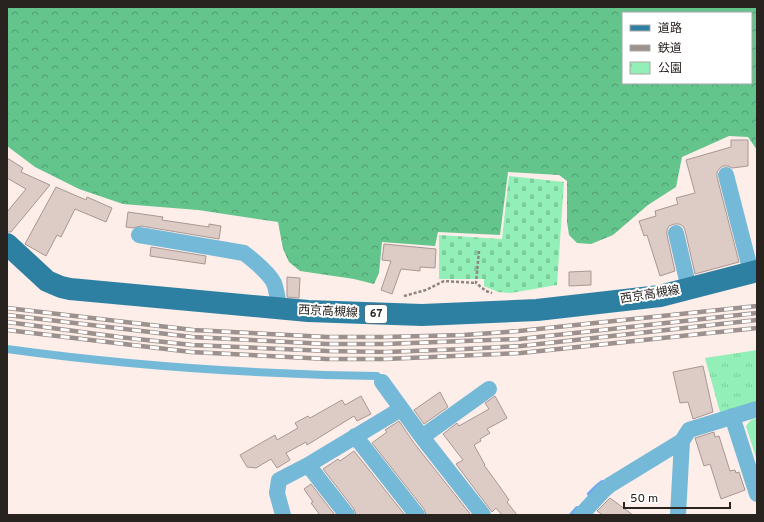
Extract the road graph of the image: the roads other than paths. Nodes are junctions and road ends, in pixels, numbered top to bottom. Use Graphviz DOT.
graph roads {
  1 [pos="726,175"];
  2 [pos="676,233"];
  3 [pos="139,235"];
  4 [pos="7,244"];
  5 [pos="754,272"];
  6 [pos="689,289"];
  7 [pos="279,309"];
  8 [pos="7,349"];
  9 [pos="382,382"];
  10 [pos="489,389"];
  11 [pos="401,408"];
  12 [pos="757,409"];
  13 [pos="732,416"];
  14 [pos="355,436"];
  15 [pos="422,437"];
  16 [pos="682,441"];
  17 [pos="308,465"];
  18 [pos="757,494"];
  19 [pos="283,515"];
  20 [pos="347,515"];
  21 [pos="418,515"];
  22 [pos="483,515"];
  23 [pos="581,515"];
  24 [pos="678,515"];
  1 -- 5 [label="street"];
  2 -- 6 [label="street"];
  3 -- 7 [label="street"];
  4 -- 7 [label="main road, 西京高槻線 / 67"];
  5 -- 6 [label="main road, 西京高槻線 / 67"];
  6 -- 7 [label="main road, 西京高槻線 / 67"];
  8 -- 9 [label="lane"];
  9 -- 11 [label="street"];
  10 -- 15 [label="street"];
  11 -- 14 [label="street"];
  11 -- 15 [label="street"];
  12 -- 13 [label="street"];
  13 -- 16 [label="street"];
  13 -- 18 [label="street"];
  14 -- 17 [label="street"];
  14 -- 21 [label="street"];
  15 -- 22 [label="street"];
  16 -- 23 [label="street"];
  16 -- 24 [label="street"];
  17 -- 19 [label="street"];
  17 -- 20 [label="street"];
}
